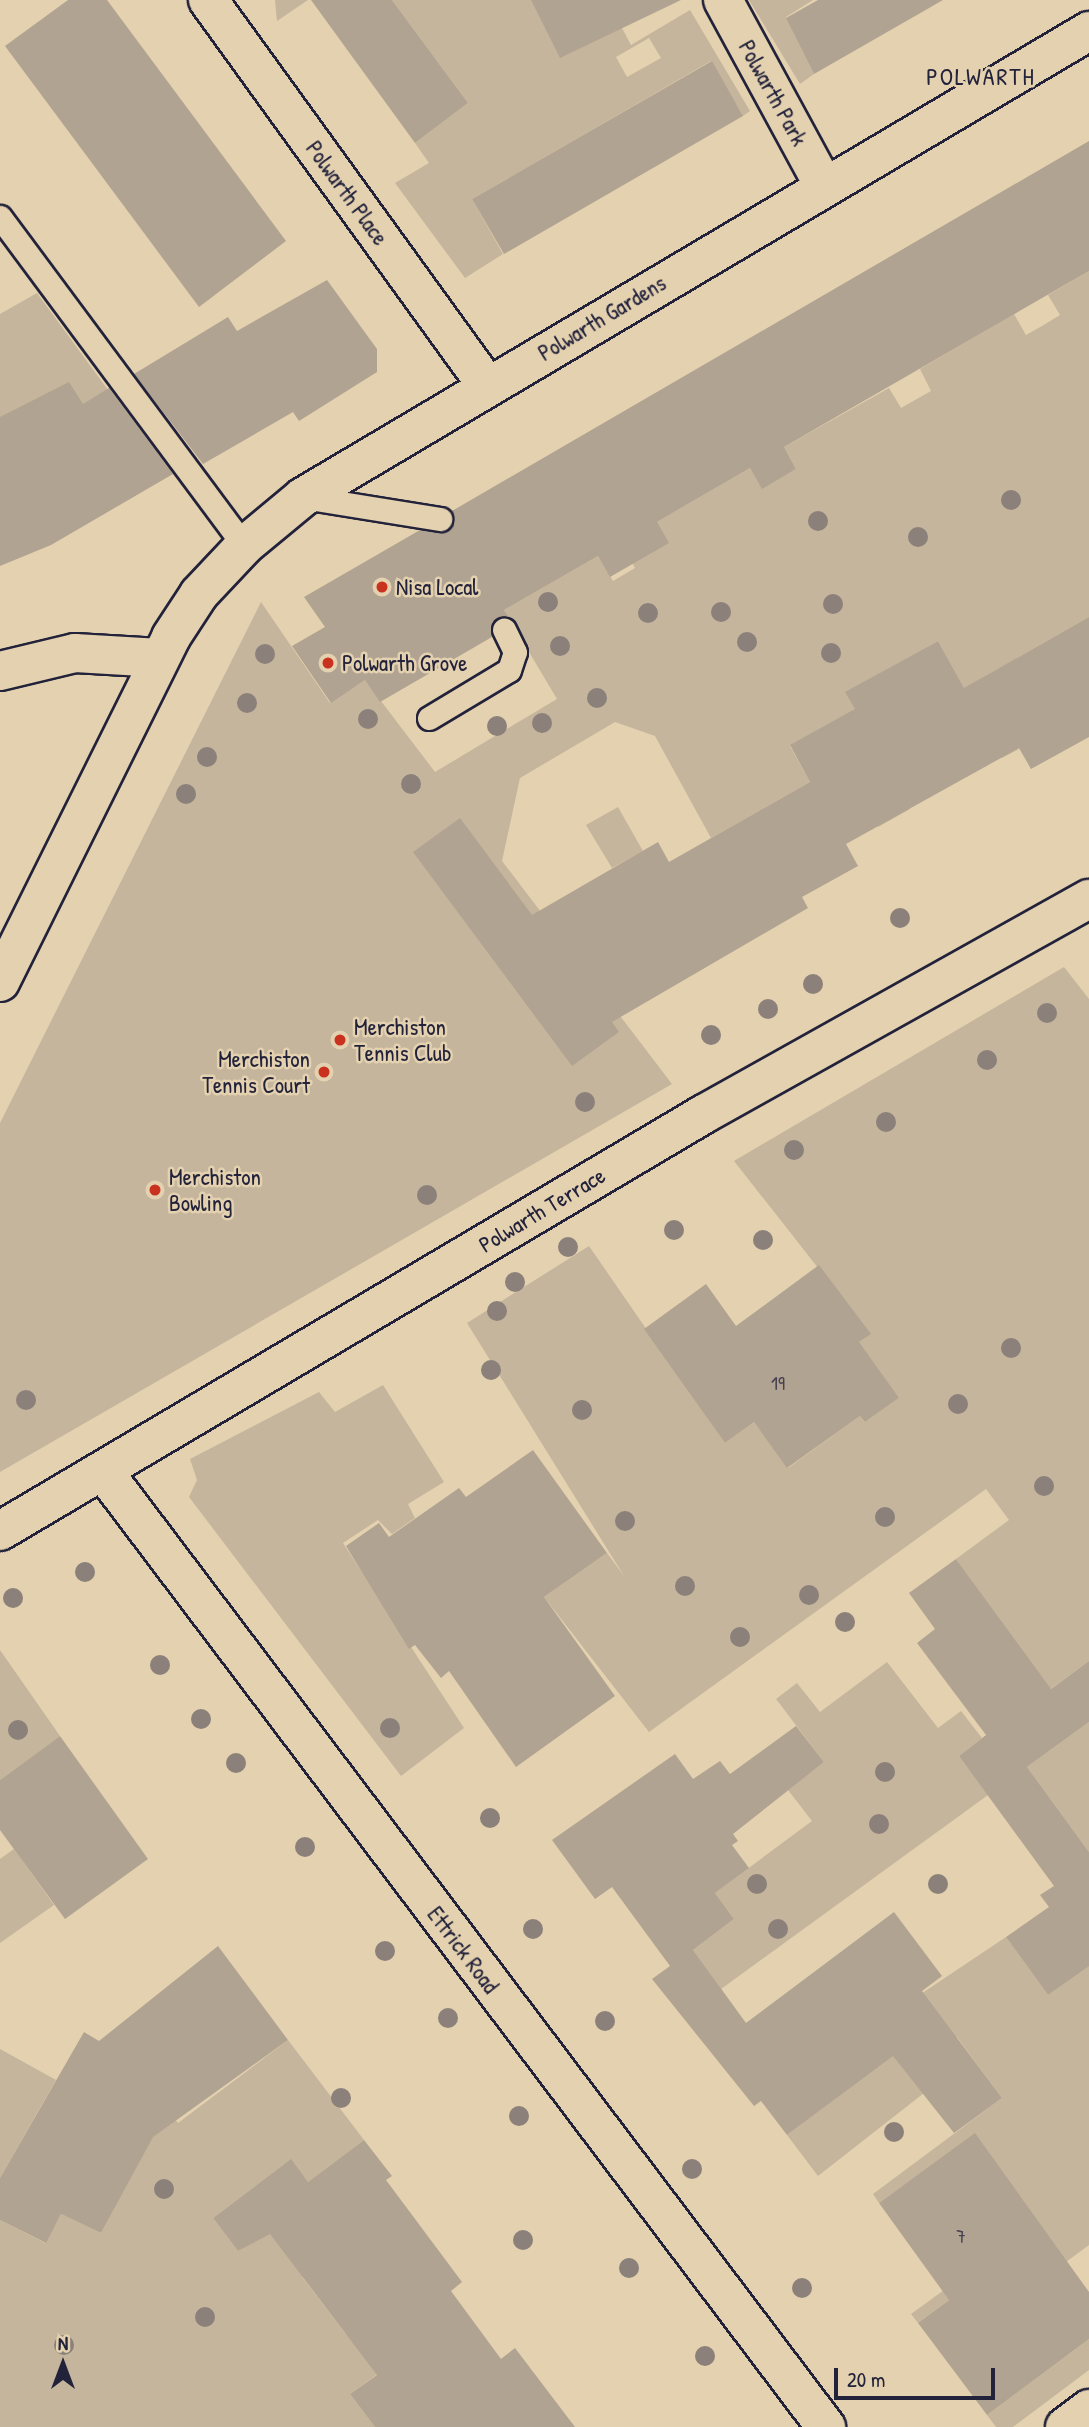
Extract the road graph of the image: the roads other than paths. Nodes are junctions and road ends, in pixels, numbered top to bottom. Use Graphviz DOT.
graph roads {
  1 [pos="208,0"];
  2 [pos="723,0"];
  3 [pos="1089,31"];
  4 [pos="824,186"];
  5 [pos="0,217"];
  6 [pos="487,386"];
  7 [pos="303,497"];
  8 [pos="440,519"];
  9 [pos="244,545"];
  10 [pos="505,629"];
  11 [pos="160,658"];
  12 [pos="0,671"];
  13 [pos="429,718"];
  14 [pos="1089,899"];
  15 [pos="0,982"];
  16 [pos="103,1471"];
  17 [pos="0,1531"];
  18 [pos="1089,2409"];
  19 [pos="826,2427"];
  20 [pos="1065,2427"];
  1 -- 6 [label="street, Polwarth Place"];
  2 -- 4 [label="street, Polwarth Park"];
  3 -- 4 [label="street, Polwarth Gardens"];
  4 -- 6 [label="street, Polwarth Gardens"];
  5 -- 9 [label="lane"];
  6 -- 7 [label="street, Polwarth Gardens"];
  7 -- 8 [label="lane"];
  7 -- 9 [label="street, Polwarth Gardens"];
  9 -- 11 [label="street, Polwarth Gardens"];
  10 -- 13 [label="lane"];
  11 -- 12 [label="street"];
  11 -- 15 [label="street"];
  14 -- 16 [label="street, Polwarth Terrace"];
  16 -- 17 [label="street, Polwarth Terrace"];
  16 -- 19 [label="street, Ettrick Road"];
  18 -- 20 [label="street"];
}
